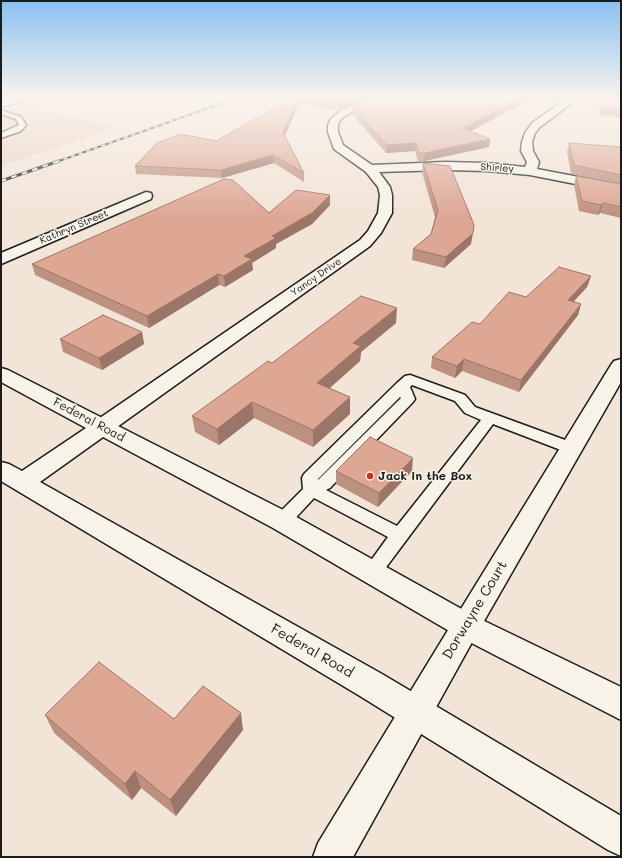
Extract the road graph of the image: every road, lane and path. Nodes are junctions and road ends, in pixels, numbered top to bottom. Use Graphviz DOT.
graph roads {
  1 [pos="335,137"];
  2 [pos="529,137"];
  3 [pos="370,169"];
  4 [pos="530,171"];
  5 [pos="621,189"];
  6 [pos="146,196"];
  7 [pos="1,259"];
  8 [pos="621,365"];
  9 [pos="1,374"];
  10 [pos="490,418"];
  11 [pos="102,427"];
  12 [pos="571,448"];
  13 [pos="11,477"];
  14 [pos="312,490"];
  15 [pos="282,521"];
  16 [pos="400,535"];
  17 [pos="371,573"];
  18 [pos="466,626"];
  19 [pos="621,704"];
  20 [pos="415,713"];
  21 [pos="621,837"];
  22 [pos="332,857"];
  1 -- 3 [label="street, Yancy Drive"];
  2 -- 4 [label="street"];
  3 -- 4 [label="street, Shirley"];
  3 -- 11 [label="street, Yancy Drive"];
  4 -- 5 [label="street, Shirley"];
  6 -- 7 [label="street, Kathryn Street"];
  8 -- 12 [label="street, Dorwayne Court"];
  9 -- 11 [label="street, Federal Road"];
  10 -- 12 [label="lane"];
  10 -- 14 [label="lane"];
  10 -- 16 [label="lane"];
  11 -- 13 [label="street, Yancy Drive"];
  11 -- 15 [label="street, Federal Road"];
  12 -- 18 [label="street, Dorwayne Court"];
  13 -- 20 [label="street, Federal Road"];
  14 -- 15 [label="lane"];
  14 -- 16 [label="lane"];
  15 -- 17 [label="street, Federal Road"];
  16 -- 17 [label="lane"];
  17 -- 18 [label="street, Federal Road"];
  18 -- 19 [label="street, Federal Road"];
  18 -- 20 [label="street, Dorwayne Court"];
  20 -- 21 [label="street, Federal Road"];
  20 -- 22 [label="street, Dorwayne Court"];
}
